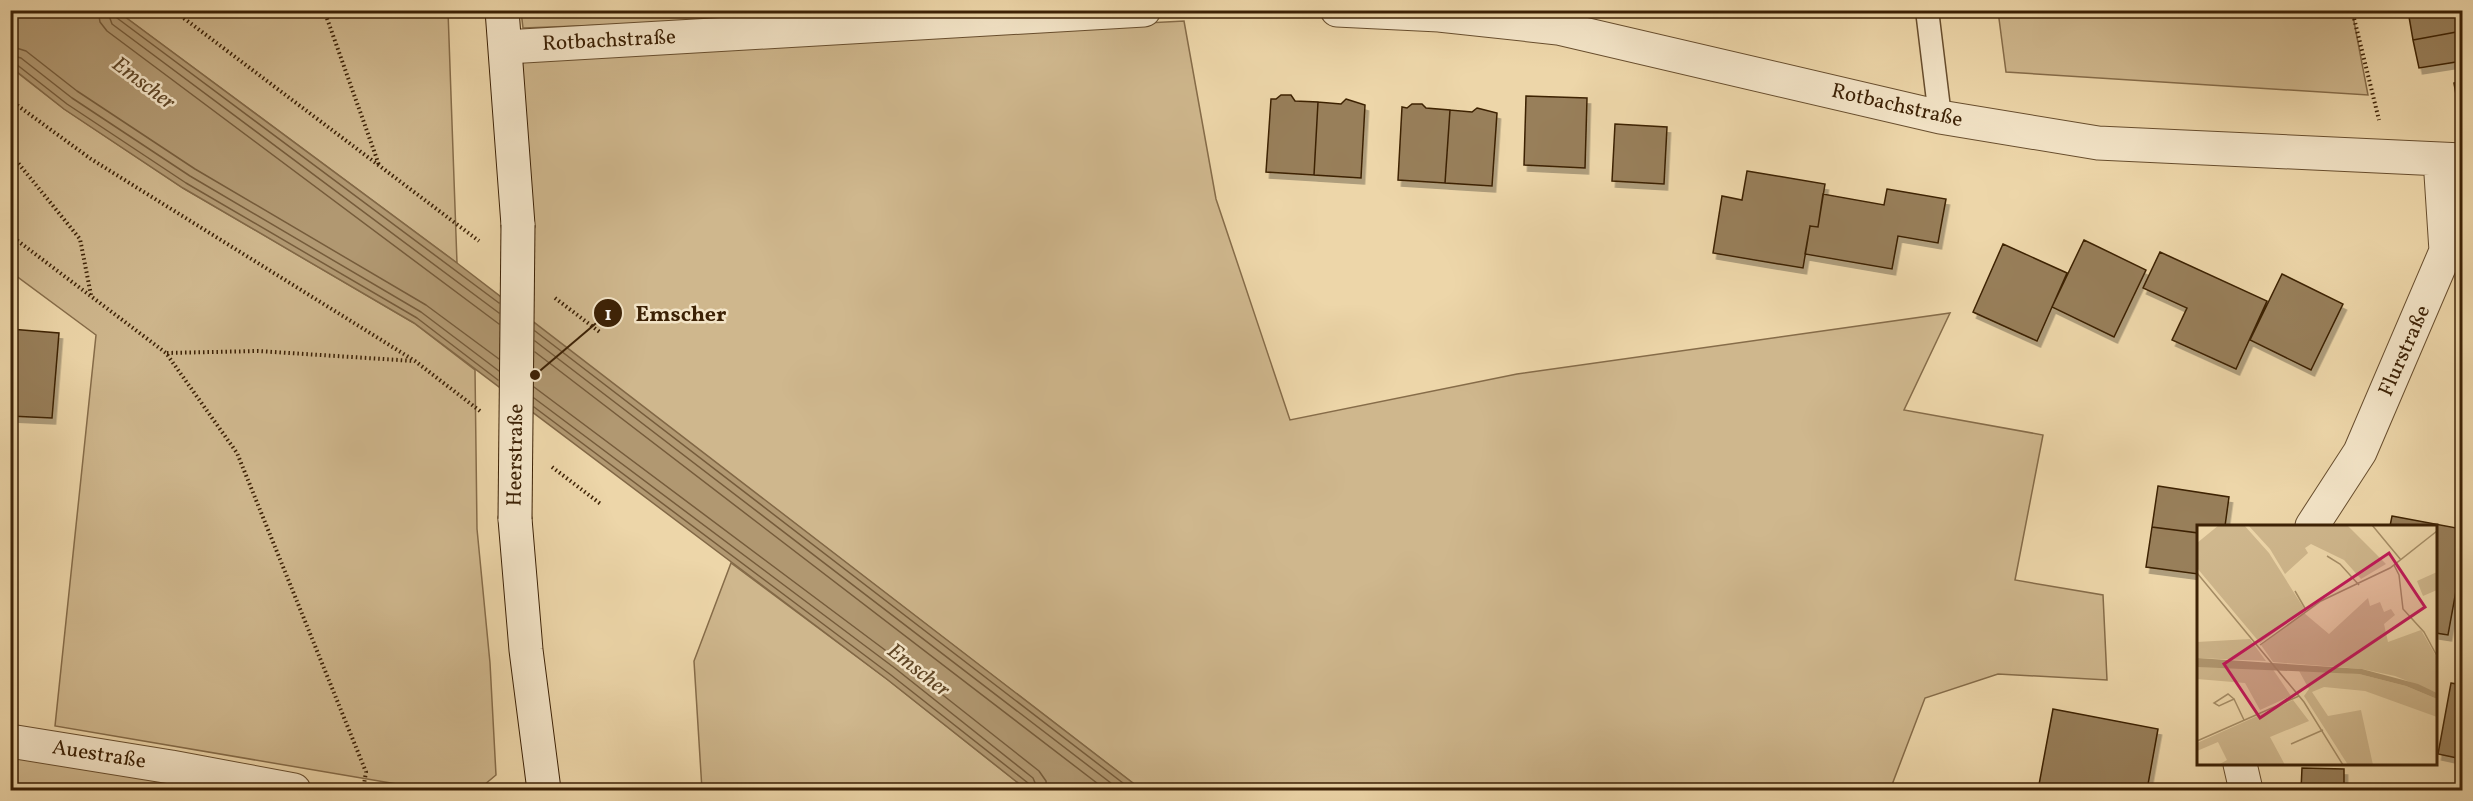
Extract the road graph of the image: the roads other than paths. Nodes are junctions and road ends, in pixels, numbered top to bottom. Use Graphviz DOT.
graph roads {
  1 [pos="502,10"];
  2 [pos="1143,10"];
  3 [pos="1337,10"];
  4 [pos="1927,10"];
  5 [pos="506,47"];
  6 [pos="1940,117"];
  7 [pos="2451,160"];
  8 [pos="2313,525"];
  9 [pos="10,741"];
  10 [pos="2240,765"];
  11 [pos="294,790"];
  12 [pos="544,790"];
  13 [pos="2246,790"];
  1 -- 5 [label="street, Heerstraße"];
  2 -- 5 [label="street, Rotbachstraße"];
  3 -- 6 [label="street, Rotbachstraße"];
  4 -- 6 [label="lane"];
  5 -- 12 [label="street, Heerstraße, bridge"];
  6 -- 7 [label="street, Rotbachstraße"];
  7 -- 8 [label="street, Flurstraße"];
  9 -- 11 [label="street, Auestraße"];
  10 -- 13 [label="street"];
}
